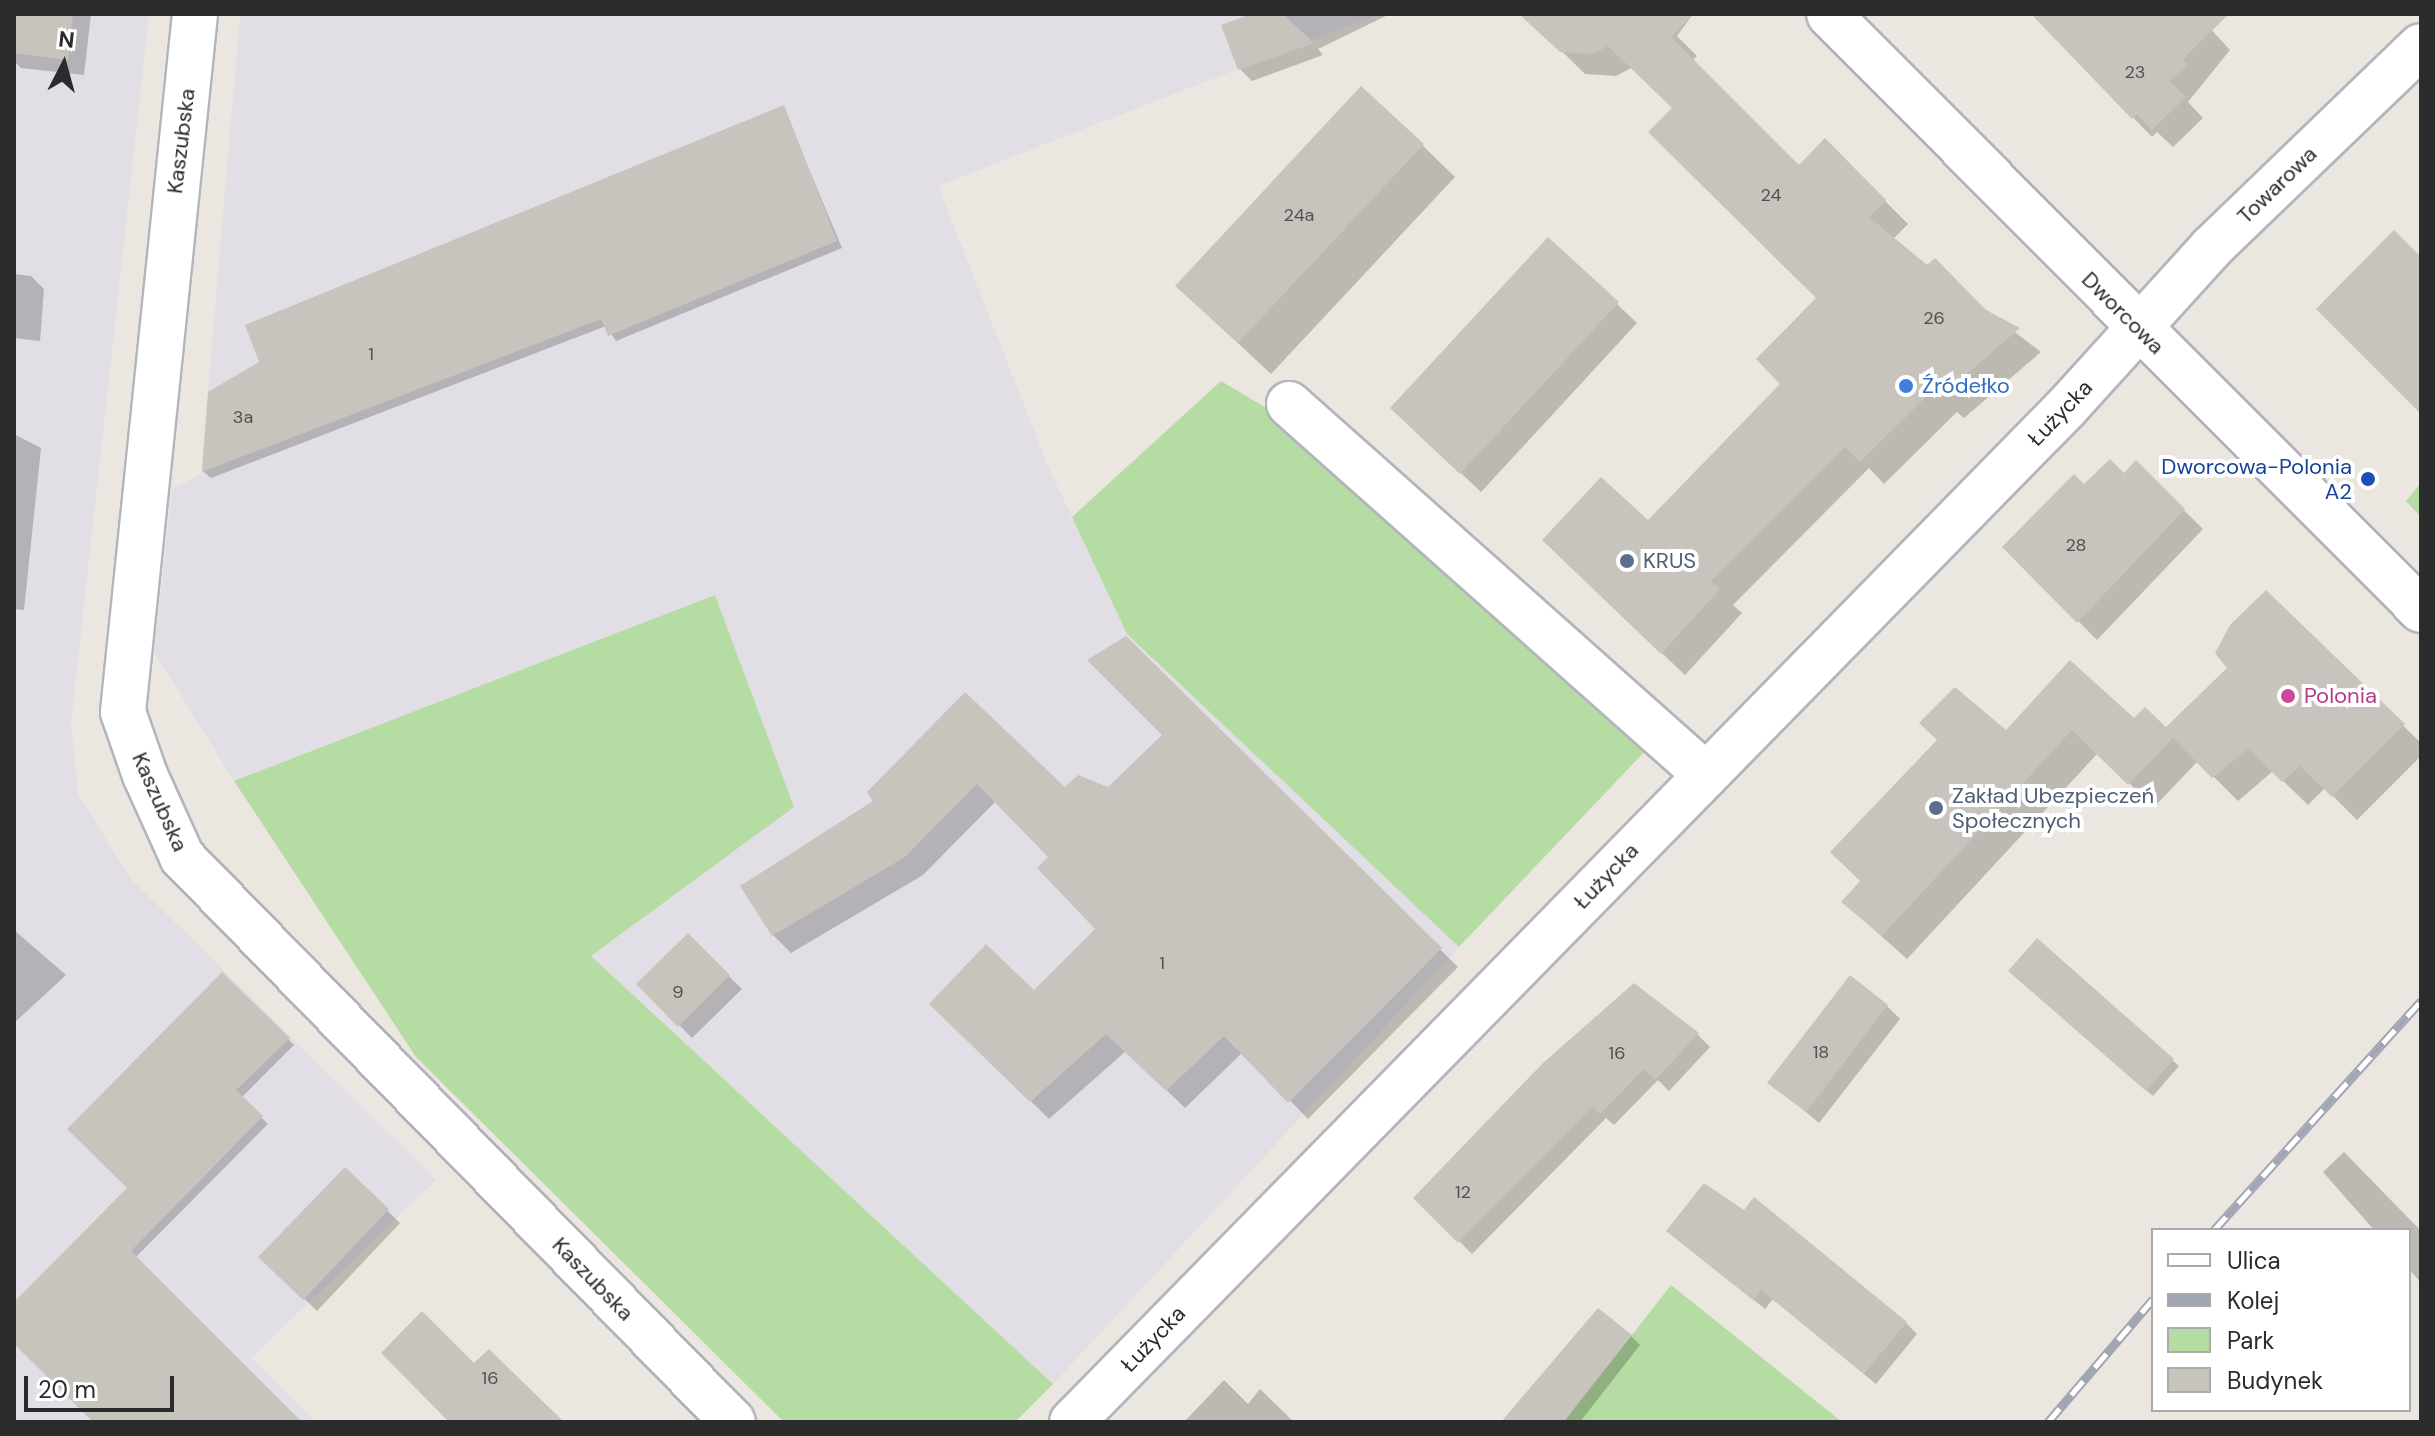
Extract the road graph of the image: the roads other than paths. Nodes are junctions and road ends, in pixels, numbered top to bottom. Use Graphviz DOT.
graph roads {
  1 [pos="195,14"];
  2 [pos="1829,14"];
  3 [pos="2421,46"];
  4 [pos="2138,328"];
  5 [pos="1289,404"];
  6 [pos="2421,610"];
  7 [pos="1706,775"];
  8 [pos="733,1422"];
  9 [pos="1072,1422"];
  1 -- 8 [label="street, Kaszubska"];
  2 -- 4 [label="street, Dworcowa"];
  3 -- 4 [label="street, Towarowa"];
  4 -- 6 [label="street, Dworcowa"];
  4 -- 7 [label="street, Łużycka"];
  5 -- 7 [label="street"];
  7 -- 9 [label="street, Łużycka"];
}
